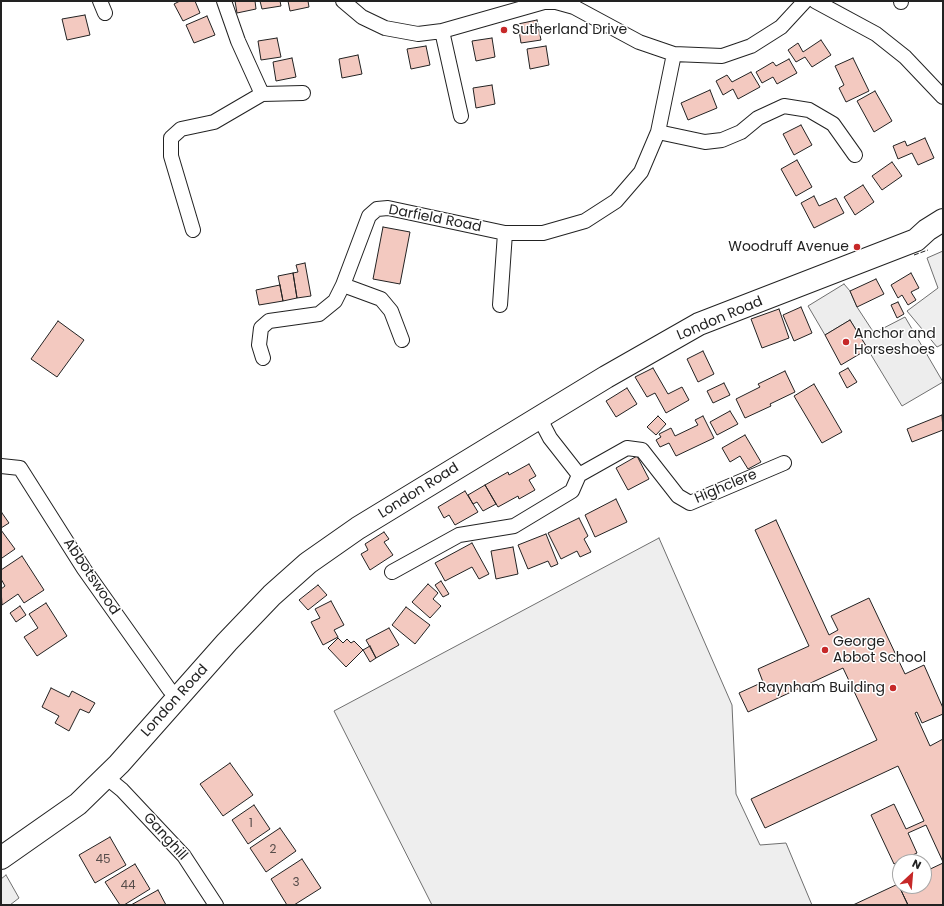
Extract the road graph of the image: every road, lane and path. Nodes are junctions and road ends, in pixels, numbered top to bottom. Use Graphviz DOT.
graph roads {
  1 [pos="224,1"];
  2 [pos="343,1"];
  3 [pos="805,1"];
  4 [pos="815,1"];
  5 [pos="556,2"];
  6 [pos="442,31"];
  7 [pos="674,54"];
  8 [pos="303,93"];
  9 [pos="942,93"];
  10 [pos="262,94"];
  11 [pos="461,116"];
  12 [pos="658,132"];
  13 [pos="855,155"];
  14 [pos="943,220"];
  15 [pos="193,230"];
  16 [pos="504,233"];
  17 [pos="943,236"];
  18 [pos="916,240"];
  19 [pos="343,285"];
  20 [pos="500,305"];
  21 [pos="402,340"];
  22 [pos="263,358"];
  23 [pos="539,417"];
  24 [pos="784,463"];
  25 [pos="1,466"];
  26 [pos="579,475"];
  27 [pos="392,572"];
  28 [pos="178,698"];
  29 [pos="106,777"];
  30 [pos="1,858"];
  31 [pos="216,905"];
  1 -- 10 [label="street"];
  2 -- 6 [label="street"];
  3 -- 7 [label="street"];
  4 -- 9 [label="street"];
  5 -- 6 [label="street"];
  5 -- 7 [label="street"];
  6 -- 11 [label="street"];
  7 -- 12 [label="street, Darfield Road"];
  8 -- 10 [label="street"];
  10 -- 15 [label="street"];
  12 -- 13 [label="street"];
  12 -- 16 [label="street, Darfield Road"];
  14 -- 18 [label="main road, London Road"];
  16 -- 19 [label="street, Darfield Road"];
  16 -- 20 [label="street"];
  17 -- 18 [label="main road, London Road"];
  18 -- 23 [label="main road, London Road"];
  19 -- 21 [label="street"];
  19 -- 22 [label="street, Darfield Road"];
  23 -- 26 [label="street"];
  23 -- 28 [label="main road, London Road"];
  24 -- 26 [label="street, Highclere"];
  25 -- 28 [label="street, Abbotswood"];
  26 -- 27 [label="street"];
  28 -- 29 [label="main road, London Road"];
  29 -- 30 [label="main road, London Road"];
  29 -- 31 [label="street, Ganghill"];
}
